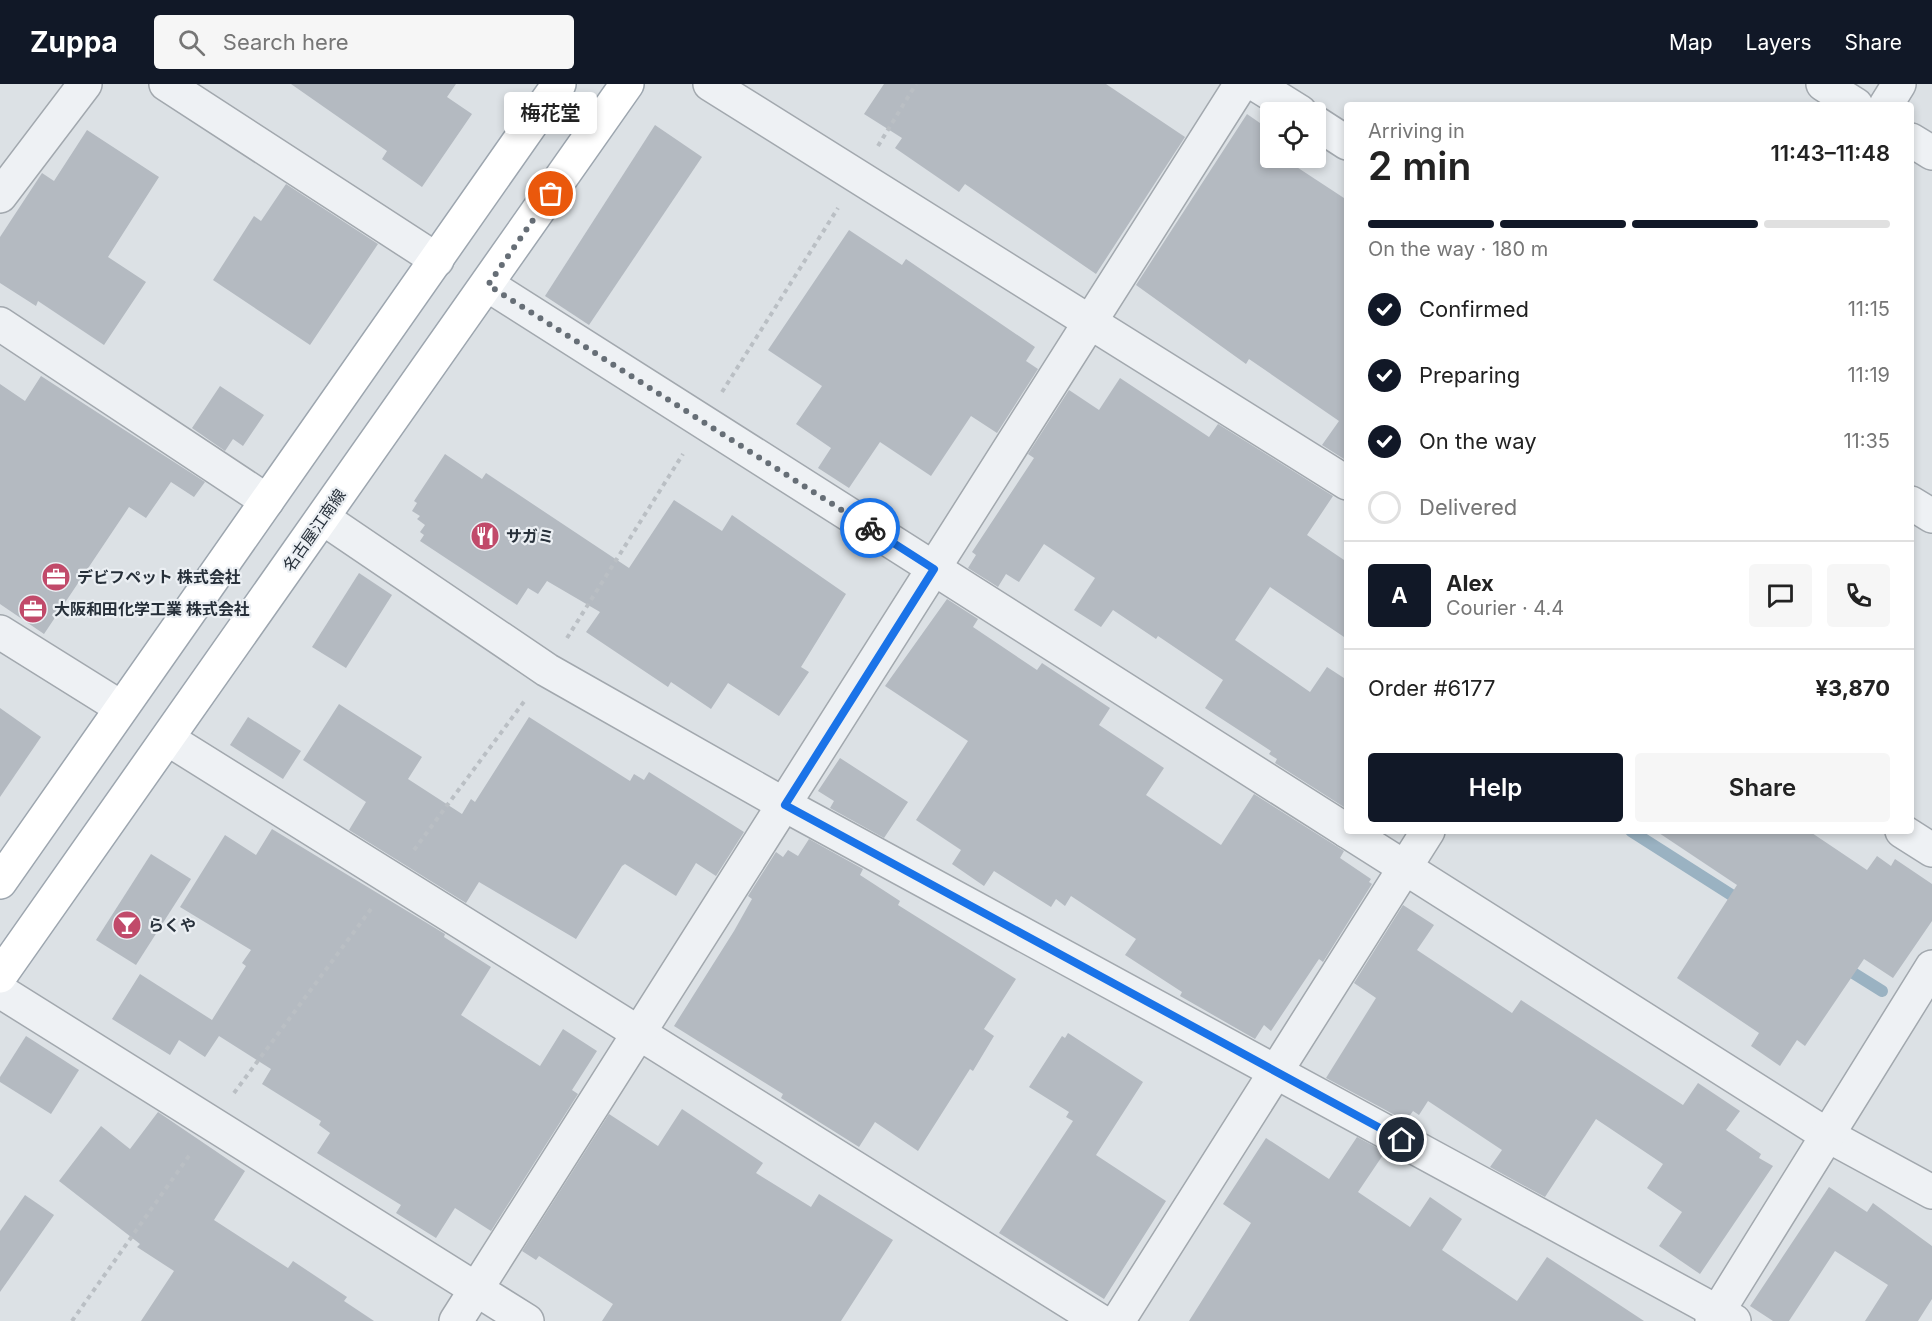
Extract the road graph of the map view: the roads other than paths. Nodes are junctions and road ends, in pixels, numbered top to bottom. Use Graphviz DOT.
graph roads {
  1 [pos="85,84"];
  2 [pos="166,84"];
  3 [pos="559,84"];
  4 [pos="627,84"];
  5 [pos="710,84"];
  6 [pos="1241,84"];
  7 [pos="1255,84"];
  8 [pos="1823,84"];
  9 [pos="1899,84"];
  10 [pos="1284,102"];
  11 [pos="1851,102"];
  12 [pos="1888,102"];
  13 [pos="1326,129"];
  14 [pos="1344,141"];
  15 [pos="1914,142"];
  16 [pos="1932,153"];
  17 [pos="0,196"];
  18 [pos="438,260"];
  19 [pos="488,285"];
  20 [pos="1090,322"];
  21 [pos="0,324"];
  22 [pos="1344,481"];
  23 [pos="267,501"];
  24 [pos="1914,505"];
  25 [pos="1932,516"];
  26 [pos="323,518"];
  27 [pos="934,569"];
  28 [pos="0,632"];
  29 [pos="120,707"];
  30 [pos="168,739"];
  31 [pos="785,805"];
  32 [pos="1344,829"];
  33 [pos="1352,834"];
  34 [pos="1426,834"];
  35 [pos="1907,834"];
  36 [pos="1932,849"];
  37 [pos="1405,867"];
  38 [pos="0,882"];
  39 [pos="1932,967"];
  40 [pos="0,976"];
  41 [pos="0,991"];
  42 [pos="638,1033"];
  43 [pos="1277,1072"];
  44 [pos="1827,1135"];
  45 [pos="1932,1192"];
  46 [pos="476,1289"];
  47 [pos="1721,1318"];
  48 [pos="456,1321"];
  49 [pos="527,1321"];
  50 [pos="1100,1321"];
  51 [pos="1118,1321"];
  1 -- 17 [label="street"];
  2 -- 18 [label="street"];
  3 -- 18 [label="main road"];
  4 -- 19 [label="main road, 名古屋江南線"];
  5 -- 20 [label="street"];
  6 -- 20 [label="street"];
  7 -- 10 [label="street"];
  8 -- 11 [label="street"];
  9 -- 12 [label="street"];
  13 -- 14 [label="street"];
  15 -- 16 [label="street"];
  18 -- 23 [label="main road"];
  19 -- 26 [label="main road, 名古屋江南線"];
  19 -- 27 [label="street"];
  20 -- 22 [label="street"];
  20 -- 27 [label="street"];
  21 -- 23 [label="street"];
  23 -- 29 [label="main road"];
  24 -- 25 [label="street"];
  26 -- 30 [label="main road, 名古屋江南線"];
  26 -- 31 [label="street"];
  27 -- 31 [label="street"];
  27 -- 32 [label="street"];
  28 -- 29 [label="street"];
  29 -- 38 [label="main road"];
  30 -- 40 [label="main road, 名古屋江南線"];
  30 -- 42 [label="street"];
  31 -- 42 [label="street"];
  31 -- 43 [label="street"];
  33 -- 37 [label="street"];
  34 -- 37 [label="street"];
  35 -- 36 [label="street"];
  37 -- 43 [label="street"];
  37 -- 44 [label="street"];
  39 -- 44 [label="street"];
  41 -- 46 [label="street"];
  42 -- 46 [label="street"];
  42 -- 50 [label="street"];
  43 -- 47 [label="street"];
  43 -- 51 [label="street"];
  44 -- 45 [label="street"];
  44 -- 47 [label="street"];
  46 -- 48 [label="street"];
  46 -- 49 [label="street"];
}
